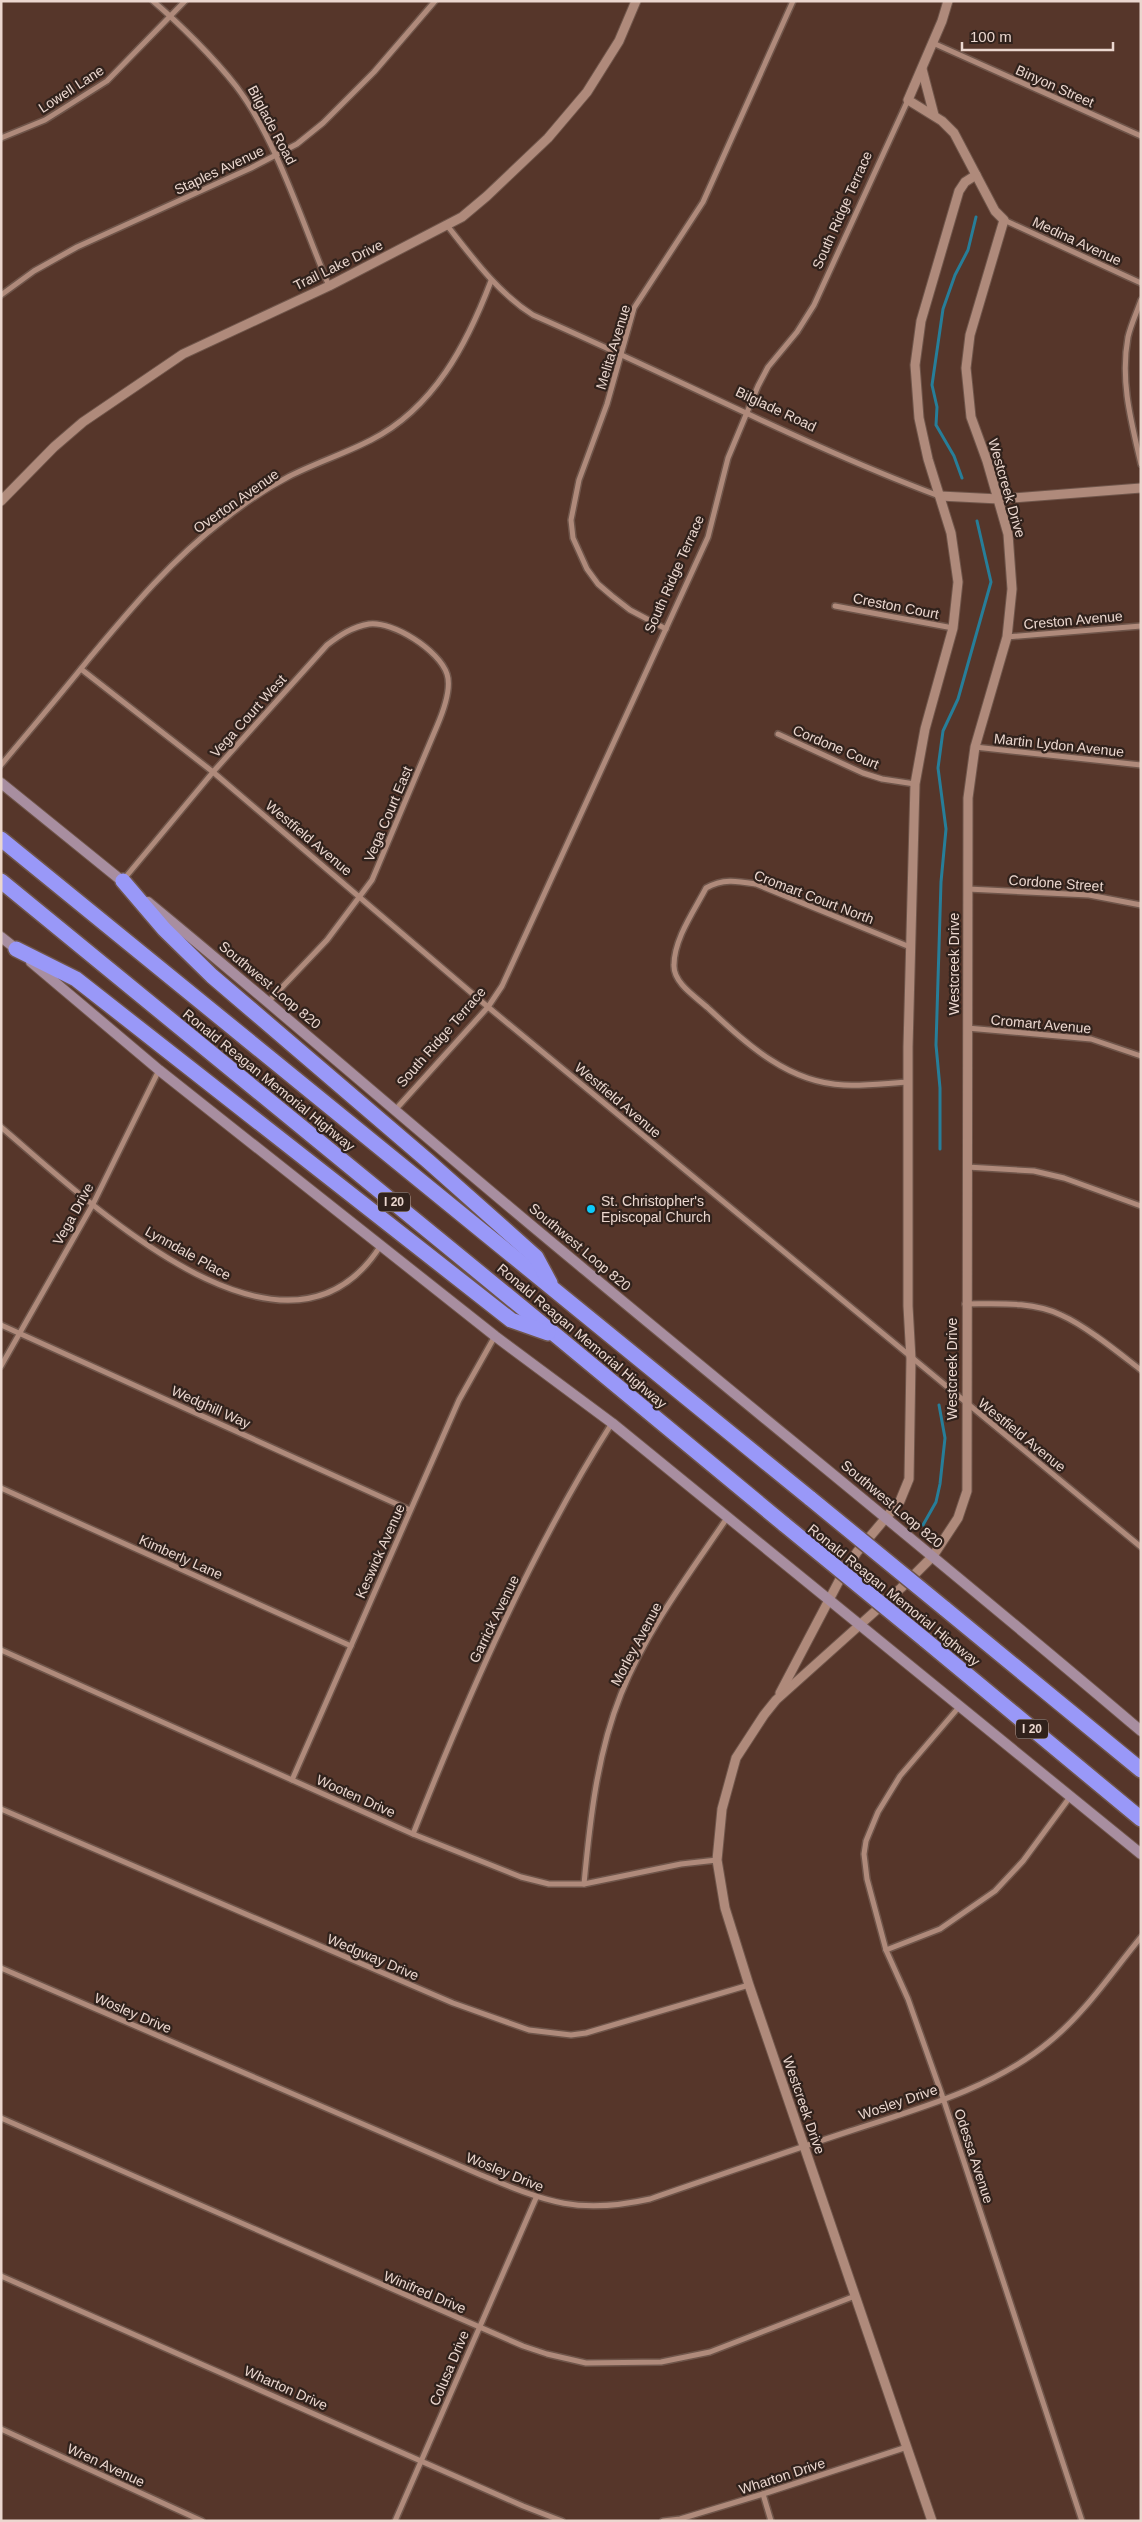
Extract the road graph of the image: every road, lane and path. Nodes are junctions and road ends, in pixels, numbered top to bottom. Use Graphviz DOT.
graph roads {
  1 [pos="153,1"];
  2 [pos="185,1"];
  3 [pos="435,1"];
  4 [pos="636,1"];
  5 [pos="793,1"];
  6 [pos="948,1"];
  7 [pos="171,17"];
  8 [pos="933,43"];
  9 [pos="922,69"];
  10 [pos="908,100"];
  11 [pos="934,115"];
  12 [pos="1141,136"];
  13 [pos="1,138"];
  14 [pos="275,156"];
  15 [pos="976,175"];
  16 [pos="1004,220"];
  17 [pos="445,224"];
  18 [pos="491,281"];
  19 [pos="1141,283"];
  20 [pos="329,286"];
  21 [pos="1,295"];
  22 [pos="1141,300"];
  23 [pos="623,354"];
  24 [pos="746,411"];
  25 [pos="1141,464"];
  26 [pos="1141,488"];
  27 [pos="940,496"];
  28 [pos="999,499"];
  29 [pos="1,500"];
  30 [pos="835,606"];
  31 [pos="1141,626"];
  32 [pos="953,628"];
  33 [pos="666,629"];
  34 [pos="1007,637"];
  35 [pos="419,643"];
  36 [pos="81,669"];
  37 [pos="778,734"];
  38 [pos="975,747"];
  39 [pos="1,765"];
  40 [pos="1141,765"];
  41 [pos="213,772"];
  42 [pos="1,783"];
  43 [pos="915,784"];
  44 [pos="1,839"];
  45 [pos="1,881"];
  46 [pos="123,881"];
  47 [pos="968,889"];
  48 [pos="361,897"];
  49 [pos="1141,905"];
  50 [pos="1,937"];
  51 [pos="910,947"];
  52 [pos="16,949"];
  53 [pos="269,1002"];
  54 [pos="488,1007"];
  55 [pos="967,1028"];
  56 [pos="1141,1056"];
  57 [pos="159,1070"];
  58 [pos="909,1082"];
  59 [pos="396,1109"];
  60 [pos="1,1127"];
  61 [pos="966,1167"];
  62 [pos="92,1204"];
  63 [pos="1141,1206"];
  64 [pos="381,1245"];
  65 [pos="553,1289"];
  66 [pos="965,1304"];
  67 [pos="1,1325"];
  68 [pos="20,1333"];
  69 [pos="495,1336"];
  70 [pos="558,1336"];
  71 [pos="912,1359"];
  72 [pos="1,1366"];
  73 [pos="1141,1370"];
  74 [pos="966,1404"];
  75 [pos="612,1423"];
  76 [pos="1,1488"];
  77 [pos="410,1510"];
  78 [pos="728,1518"];
  79 [pos="887,1519"];
  80 [pos="1141,1547"];
  81 [pos="933,1556"];
  82 [pos="828,1600"];
  83 [pos="860,1626"];
  84 [pos="351,1646"];
  85 [pos="1,1650"];
  86 [pos="776,1700"];
  87 [pos="959,1707"];
  88 [pos="1141,1731"];
  89 [pos="1141,1770"];
  90 [pos="292,1780"];
  91 [pos="1070,1797"];
  92 [pos="1,1809"];
  93 [pos="1141,1819"];
  94 [pos="413,1834"];
  95 [pos="1141,1854"];
  96 [pos="717,1860"];
  97 [pos="584,1884"];
  98 [pos="1141,1936"];
  99 [pos="886,1950"];
  100 [pos="1,1968"];
  101 [pos="749,1985"];
  102 [pos="943,2098"];
  103 [pos="1,2118"];
  104 [pos="804,2146"];
  105 [pos="536,2198"];
  106 [pos="1,2276"];
  107 [pos="856,2296"];
  108 [pos="479,2327"];
  109 [pos="1,2429"];
  110 [pos="907,2447"];
  111 [pos="421,2461"];
  112 [pos="763,2494"];
  113 [pos="202,2521"];
  114 [pos="395,2521"];
  115 [pos="562,2521"];
  116 [pos="663,2521"];
  117 [pos="770,2521"];
  118 [pos="932,2521"];
  119 [pos="1082,2521"];
  1 -- 7 [label="street, Bilglade Road"];
  2 -- 7 [label="street, Lowell Lane"];
  3 -- 14 [label="street, Staples Avenue"];
  4 -- 17 [label="street, Trail Lake Drive"];
  5 -- 23 [label="street, Melita Avenue"];
  6 -- 8 [label="street, South Ridge Terrace"];
  7 -- 13 [label="street, Lowell Lane"];
  7 -- 14 [label="street, Bilglade Road"];
  8 -- 9 [label="street, South Ridge Terrace"];
  8 -- 12 [label="street, Binyon Street"];
  9 -- 10 [label="street, South Ridge Terrace"];
  9 -- 11 [label="street"];
  10 -- 11 [label="street"];
  10 -- 24 [label="street, South Ridge Terrace"];
  11 -- 15 [label="street"];
  14 -- 20 [label="street, Bilglade Road"];
  14 -- 21 [label="street, Staples Avenue"];
  15 -- 16 [label="street"];
  15 -- 27 [label="street, Westcreek Drive"];
  16 -- 19 [label="street, Medina Avenue"];
  16 -- 28 [label="street, Westcreek Drive"];
  17 -- 18 [label="street, Bilglade Road"];
  17 -- 20 [label="street, Trail Lake Drive"];
  18 -- 23 [label="street, Bilglade Road"];
  18 -- 36 [label="street, Overton Avenue"];
  20 -- 29 [label="street, Trail Lake Drive"];
  22 -- 25 [label="street"];
  23 -- 24 [label="street, Bilglade Road"];
  23 -- 33 [label="street, Melita Avenue"];
  24 -- 27 [label="street, Bilglade Road"];
  24 -- 33 [label="street, South Ridge Terrace"];
  26 -- 28 [label="street, Bilglade Road"];
  27 -- 28 [label="street, Bilglade Road"];
  27 -- 32 [label="street, Westcreek Drive"];
  28 -- 34 [label="street, Westcreek Drive"];
  30 -- 32 [label="street, Creston Court"];
  31 -- 34 [label="street, Creston Avenue"];
  32 -- 43 [label="street, Westcreek Drive"];
  33 -- 54 [label="street, South Ridge Terrace"];
  34 -- 38 [label="street, Westcreek Drive"];
  35 -- 41 [label="street, Vega Court West"];
  35 -- 48 [label="street, Vega Court East"];
  36 -- 39 [label="street, Overton Avenue"];
  36 -- 41 [label="street, Westfield Avenue"];
  37 -- 43 [label="street, Cordone Court"];
  38 -- 40 [label="street, Martin Lydon Avenue"];
  38 -- 47 [label="street, Westcreek Drive"];
  41 -- 46 [label="street, Vega Court West"];
  41 -- 48 [label="street, Westfield Avenue"];
  42 -- 46 [label="main road, Southwest Loop 820"];
  43 -- 51 [label="street, Westcreek Drive"];
  44 -- 65 [label="highway, Ronald Reagan Memorial Highway / I 20"];
  45 -- 70 [label="highway, Ronald Reagan Memorial Highway / I 20"];
  46 -- 53 [label="main road, Southwest Loop 820"];
  46 -- 65 [label="highway"];
  47 -- 49 [label="street, Cordone Street"];
  47 -- 55 [label="street, Westcreek Drive"];
  48 -- 53 [label="street, Vega Court East"];
  48 -- 54 [label="street, Westfield Avenue"];
  50 -- 52 [label="main road"];
  51 -- 58 [label="street, Westcreek Drive"];
  51 -- 58 [label="street, Cromart Court North"];
  52 -- 57 [label="main road"];
  52 -- 70 [label="highway"];
  53 -- 59 [label="main road, Southwest Loop 820"];
  54 -- 59 [label="street, South Ridge Terrace"];
  54 -- 71 [label="street, Westfield Avenue"];
  55 -- 56 [label="street, Cromart Avenue"];
  55 -- 61 [label="street, Westcreek Drive"];
  57 -- 62 [label="street, Vega Drive"];
  57 -- 64 [label="main road"];
  58 -- 71 [label="street, Westcreek Drive"];
  59 -- 79 [label="main road, Southwest Loop 820"];
  60 -- 62 [label="street, Lynndale Place"];
  61 -- 63 [label="street"];
  61 -- 66 [label="street, Westcreek Drive"];
  62 -- 64 [label="street, Lynndale Place"];
  62 -- 68 [label="street, Vega Drive"];
  64 -- 69 [label="main road"];
  65 -- 89 [label="highway, Ronald Reagan Memorial Highway / I 20, bridge"];
  66 -- 73 [label="street"];
  66 -- 74 [label="street, Westcreek Drive"];
  67 -- 68 [label="street, Wedghill Way"];
  68 -- 72 [label="street, Vega Drive"];
  68 -- 77 [label="street, Wedghill Way"];
  69 -- 75 [label="main road"];
  69 -- 77 [label="street, Keswick Avenue"];
  70 -- 93 [label="highway, Ronald Reagan Memorial Highway / I 20, bridge"];
  71 -- 74 [label="street, Westfield Avenue"];
  71 -- 79 [label="street, Westcreek Drive"];
  74 -- 80 [label="street, Westfield Avenue"];
  74 -- 81 [label="street, Westcreek Drive"];
  75 -- 78 [label="main road"];
  75 -- 94 [label="street, Garrick Avenue"];
  76 -- 84 [label="street, Kimberly Lane"];
  77 -- 84 [label="street, Keswick Avenue"];
  78 -- 82 [label="main road"];
  78 -- 97 [label="street, Morley Avenue"];
  79 -- 81 [label="main road, Southwest Loop 820"];
  79 -- 82 [label="street, Westcreek Drive"];
  81 -- 83 [label="street, Westcreek Drive"];
  81 -- 88 [label="main road, Southwest Loop 820"];
  82 -- 83 [label="main road"];
  82 -- 86 [label="street, Westcreek Drive"];
  83 -- 86 [label="street, Westcreek Drive"];
  83 -- 87 [label="main road"];
  84 -- 90 [label="street, Keswick Avenue"];
  85 -- 90 [label="street, Wooten Drive"];
  86 -- 96 [label="street, Westcreek Drive"];
  87 -- 91 [label="main road"];
  87 -- 99 [label="street, Odessa Avenue"];
  90 -- 94 [label="street, Wooten Drive"];
  91 -- 95 [label="main road"];
  91 -- 99 [label="street"];
  92 -- 101 [label="street, Wedgway Drive"];
  94 -- 97 [label="street, Wooten Drive"];
  96 -- 97 [label="street, Wooten Drive"];
  96 -- 101 [label="street, Westcreek Drive"];
  98 -- 102 [label="street, Wosley Drive"];
  99 -- 102 [label="street, Odessa Avenue"];
  100 -- 105 [label="street, Wosley Drive"];
  101 -- 104 [label="street, Westcreek Drive"];
  102 -- 104 [label="street, Wosley Drive"];
  102 -- 119 [label="street, Odessa Avenue"];
  103 -- 108 [label="street, Winifred Drive"];
  104 -- 105 [label="street, Wosley Drive"];
  104 -- 107 [label="street, Westcreek Drive"];
  105 -- 108 [label="street, Colusa Drive"];
  106 -- 111 [label="street, Wharton Drive"];
  107 -- 108 [label="street, Winifred Drive"];
  107 -- 110 [label="street, Westcreek Drive"];
  108 -- 111 [label="street, Colusa Drive"];
  109 -- 113 [label="street, Wren Avenue"];
  110 -- 112 [label="street, Wharton Drive"];
  110 -- 118 [label="street, Westcreek Drive"];
  111 -- 114 [label="street, Colusa Drive"];
  111 -- 115 [label="street, Wharton Drive"];
  112 -- 116 [label="street, Wharton Drive"];
  112 -- 117 [label="street"];
}
